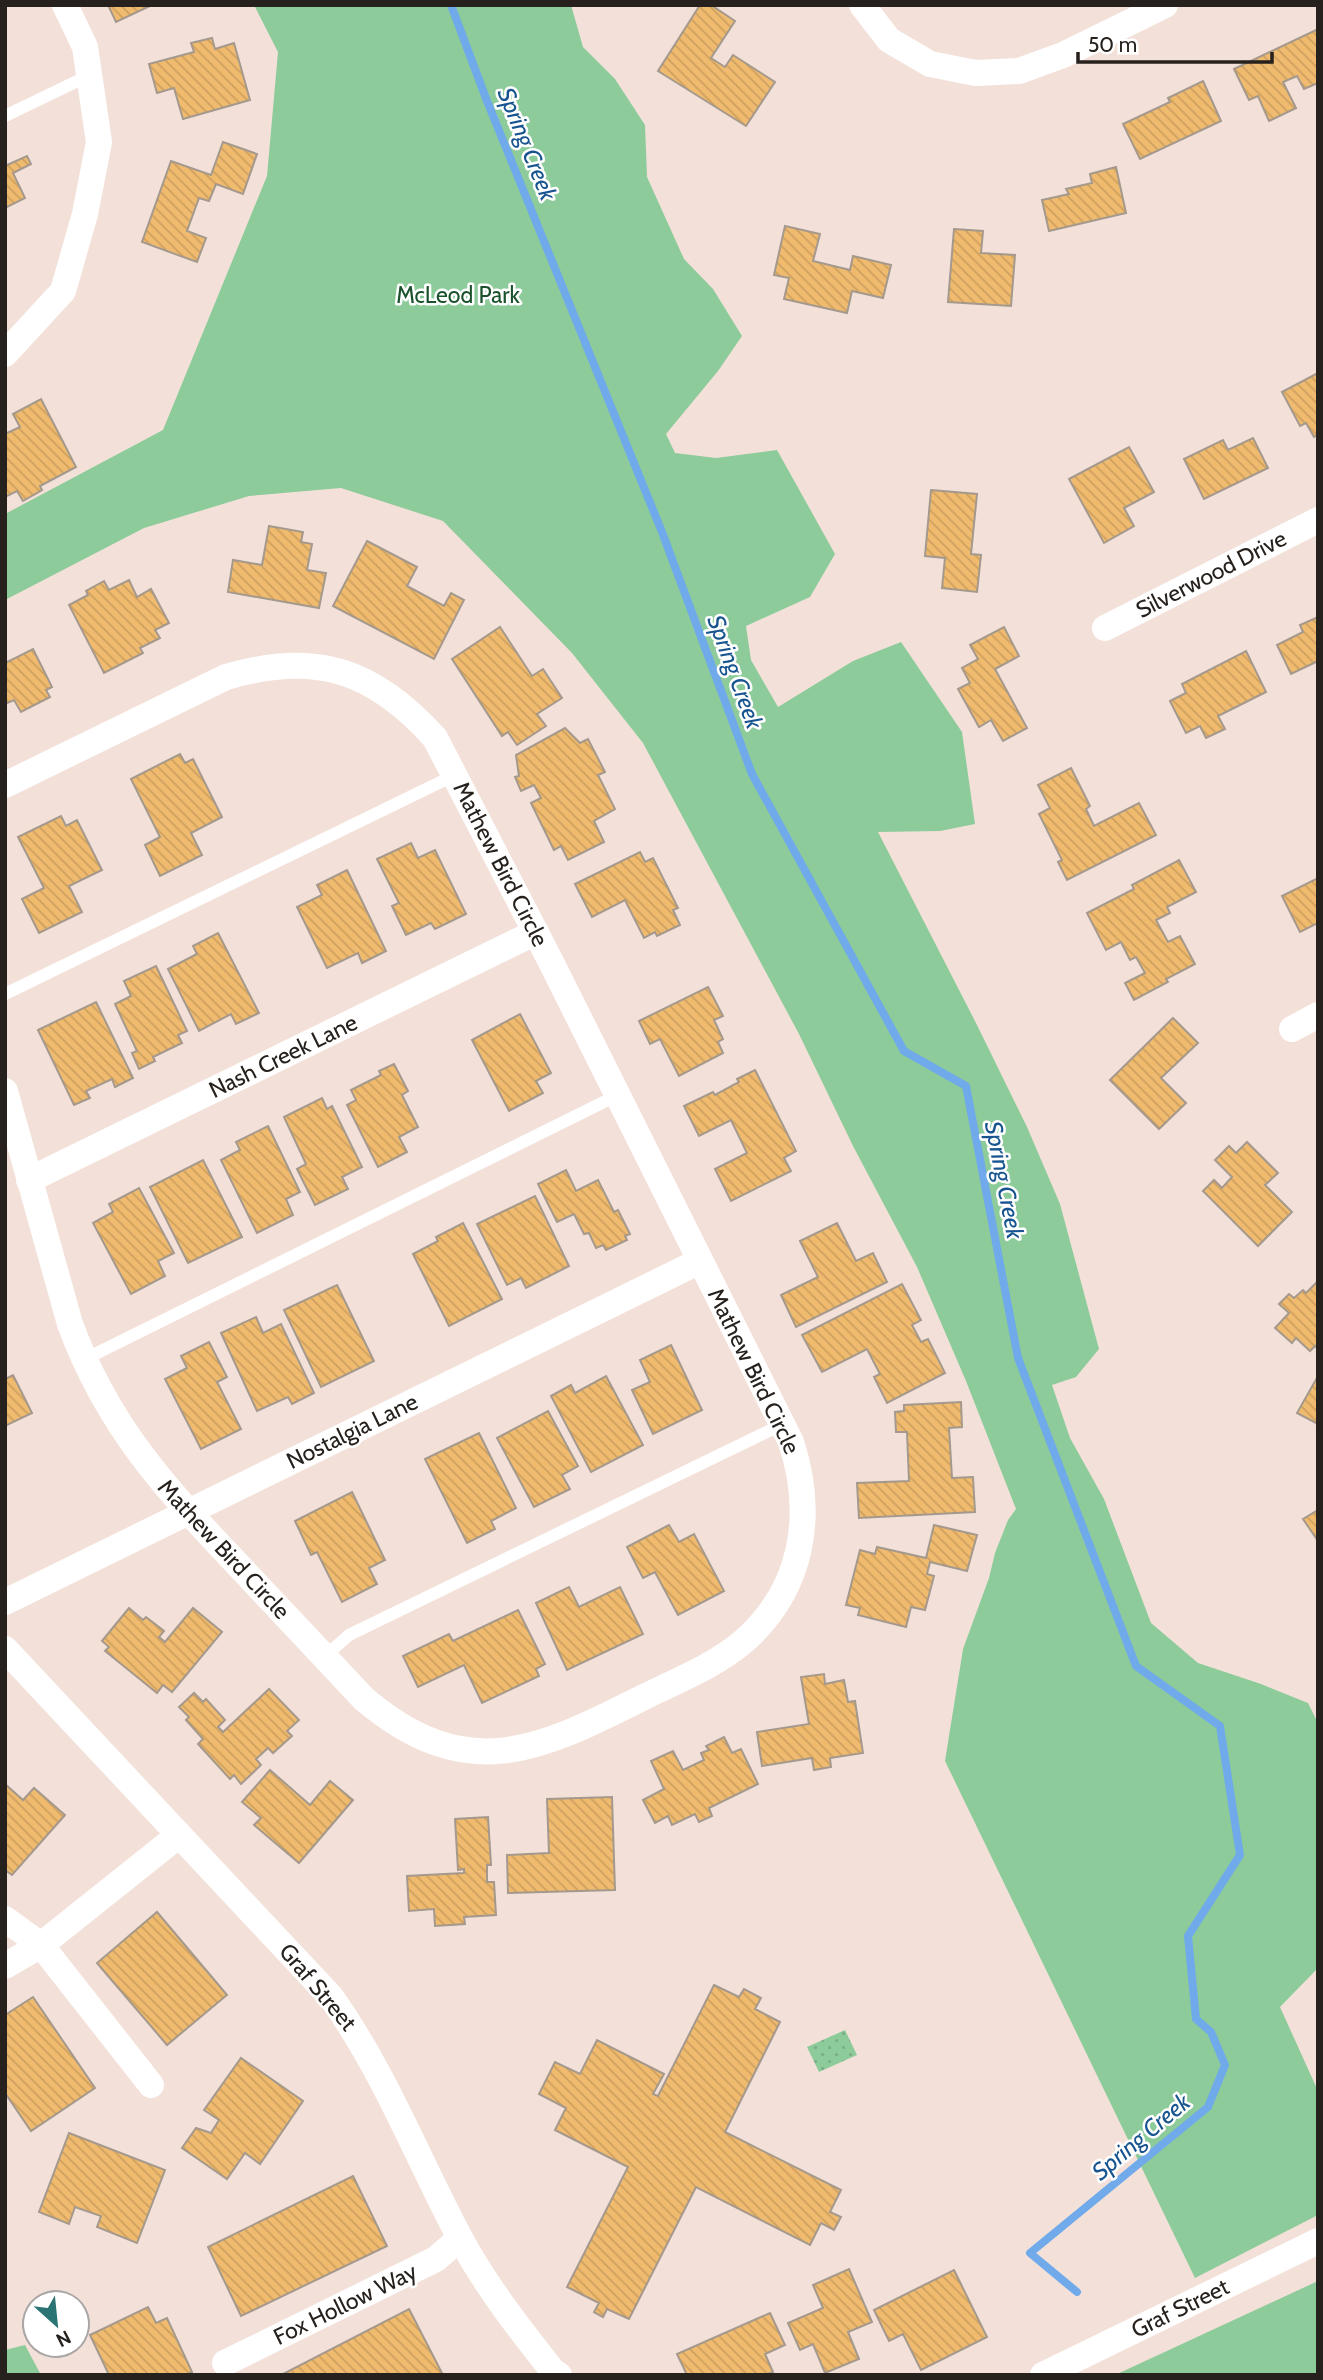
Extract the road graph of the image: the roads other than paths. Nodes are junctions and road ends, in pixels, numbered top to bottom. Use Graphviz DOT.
graph roads {
  1 [pos="65,5"];
  2 [pos="862,5"];
  3 [pos="1165,5"];
  4 [pos="90,75"];
  5 [pos="5,116"];
  6 [pos="5,354"];
  7 [pos="1318,520"];
  8 [pos="1105,628"];
  9 [pos="455,775"];
  10 [pos="5,785"];
  11 [pos="536,932"];
  12 [pos="5,994"];
  13 [pos="1318,1015"];
  14 [pos="1292,1029"];
  15 [pos="5,1091"];
  16 [pos="618,1095"];
  17 [pos="29,1180"];
  18 [pos="700,1261"];
  19 [pos="83,1360"];
  20 [pos="783,1424"];
  21 [pos="188,1512"];
  22 [pos="5,1602"];
  23 [pos="5,1649"];
  24 [pos="324,1657"];
  25 [pos="179,1835"];
  26 [pos="5,1919"];
  27 [pos="41,1945"];
  28 [pos="5,1966"];
  29 [pos="152,2085"];
  30 [pos="460,2238"];
  31 [pos="1318,2241"];
  32 [pos="225,2363"];
  33 [pos="559,2375"];
  34 [pos="1043,2375"];
  1 -- 4 [label="street"];
  2 -- 3 [label="street"];
  4 -- 5 [label="lane"];
  4 -- 6 [label="street"];
  7 -- 8 [label="street, Silverwood Drive"];
  9 -- 10 [label="street, Mathew Bird Circle"];
  9 -- 11 [label="street, Mathew Bird Circle"];
  9 -- 12 [label="lane"];
  11 -- 16 [label="street, Mathew Bird Circle"];
  11 -- 17 [label="street, Nash Creek Lane"];
  13 -- 14 [label="street"];
  15 -- 17 [label="street, Mathew Bird Circle"];
  16 -- 18 [label="street, Mathew Bird Circle"];
  16 -- 19 [label="lane"];
  17 -- 19 [label="street, Mathew Bird Circle"];
  18 -- 20 [label="street, Mathew Bird Circle"];
  18 -- 21 [label="street, Nostalgia Lane"];
  19 -- 21 [label="street, Mathew Bird Circle"];
  20 -- 24 [label="lane"];
  20 -- 24 [label="street, Mathew Bird Circle"];
  21 -- 22 [label="street, Nostalgia Lane"];
  21 -- 24 [label="street, Mathew Bird Circle"];
  23 -- 25 [label="street, Graf Street"];
  25 -- 27 [label="street"];
  25 -- 30 [label="street, Graf Street"];
  26 -- 27 [label="street"];
  27 -- 28 [label="street"];
  27 -- 29 [label="street"];
  30 -- 32 [label="street, Fox Hollow Way"];
  30 -- 33 [label="street, Graf Street"];
  31 -- 34 [label="street, Graf Street"];
}
